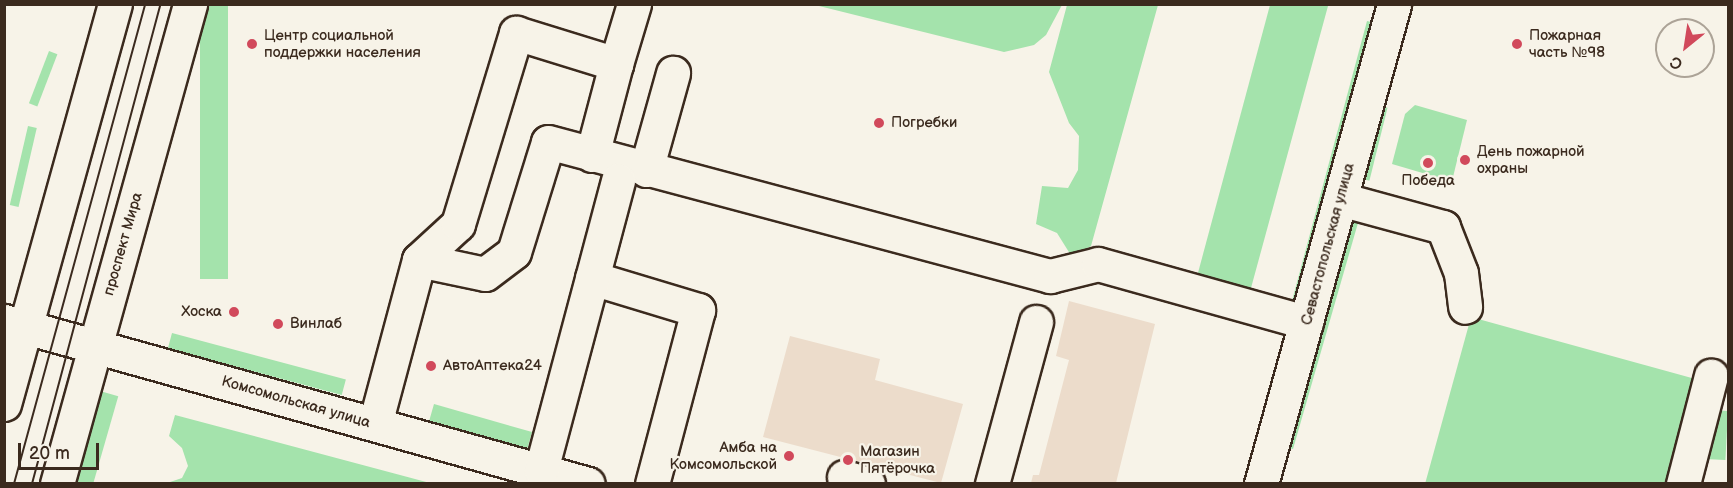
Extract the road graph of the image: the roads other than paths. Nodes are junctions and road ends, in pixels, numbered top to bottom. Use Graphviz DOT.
graph roads {
  1 [pos="115,4"];
  2 [pos="190,4"];
  3 [pos="634,4"];
  4 [pos="1394,4"];
  5 [pos="616,64"];
  6 [pos="673,73"];
  7 [pos="592,155"];
  8 [pos="632,175"];
  9 [pos="1340,199"];
  10 [pos="419,260"];
  11 [pos="592,278"];
  12 [pos="1465,307"];
  13 [pos="1036,322"];
  14 [pos="1306,322"];
  15 [pos="15,324"];
  16 [pos="95,347"];
  17 [pos="1711,376"];
  18 [pos="4,404"];
  19 [pos="375,424"];
  20 [pos="541,471"];
  21 [pos="57,483"];
  22 [pos="588,483"];
  23 [pos="651,483"];
  24 [pos="992,483"];
  25 [pos="1262,483"];
  26 [pos="1683,483"];
  1 -- 15 [label="street"];
  2 -- 16 [label="street, проспект Мира"];
  3 -- 5 [label="street"];
  4 -- 9 [label="street, Севастопольская улица"];
  5 -- 7 [label="street"];
  5 -- 10 [label="street"];
  6 -- 8 [label="street"];
  7 -- 8 [label="street"];
  7 -- 10 [label="street"];
  8 -- 11 [label="street"];
  8 -- 14 [label="street"];
  9 -- 12 [label="street"];
  9 -- 14 [label="street, Севастопольская улица"];
  10 -- 19 [label="street"];
  11 -- 20 [label="street"];
  11 -- 23 [label="street"];
  13 -- 24 [label="street"];
  14 -- 25 [label="street, Севастопольская улица"];
  15 -- 16 [label="street, Комсомольская улица"];
  15 -- 18 [label="street"];
  16 -- 19 [label="street, Комсомольская улица"];
  16 -- 21 [label="street, проспект Мира"];
  17 -- 26 [label="street"];
  19 -- 20 [label="street, Комсомольская улица"];
  20 -- 22 [label="street, Комсомольская улица"];
}
